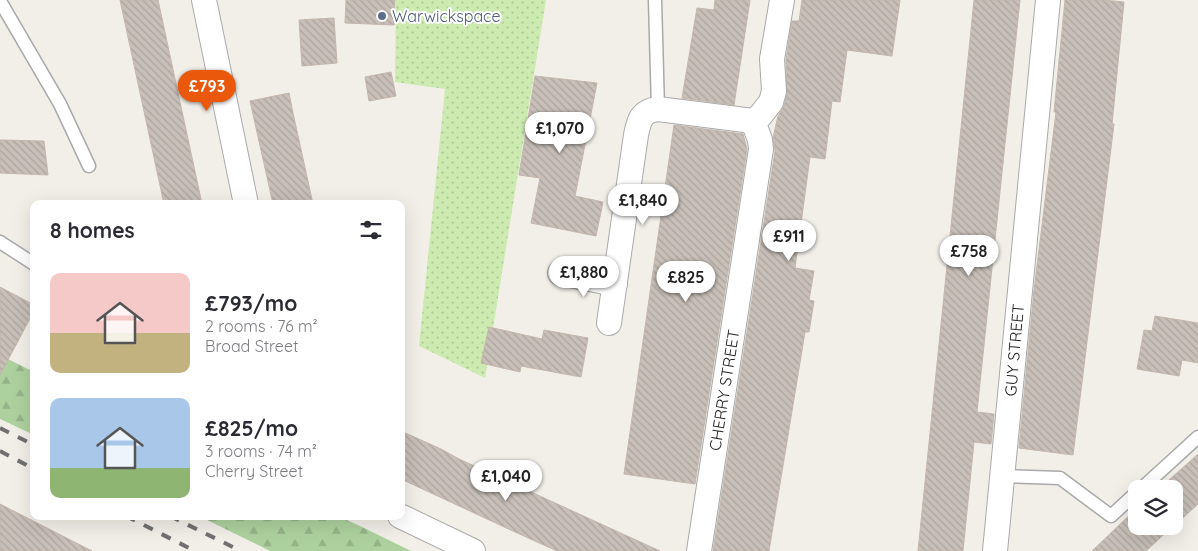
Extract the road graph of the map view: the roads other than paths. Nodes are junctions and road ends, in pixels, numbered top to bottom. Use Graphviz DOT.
graph roads {
  1 [pos="204,0"];
  2 [pos="655,0"];
  3 [pos="782,0"];
  4 [pos="1048,0"];
  5 [pos="0,1"];
  6 [pos="658,109"];
  7 [pos="752,121"];
  8 [pos="89,166"];
  9 [pos="245,200"];
  10 [pos="0,242"];
  11 [pos="30,261"];
  12 [pos="560,273"];
  13 [pos="615,284"];
  14 [pos="609,322"];
  15 [pos="1198,438"];
  16 [pos="1002,476"];
  17 [pos="1151,480"];
  18 [pos="1128,500"];
  19 [pos="405,518"];
  20 [pos="473,551"];
  21 [pos="699,551"];
  22 [pos="995,551"];
  1 -- 9 [label="street"];
  2 -- 6 [label="lane"];
  3 -- 7 [label="street"];
  4 -- 16 [label="street, GUY STREET"];
  5 -- 8 [label="lane"];
  6 -- 7 [label="street"];
  6 -- 13 [label="street"];
  7 -- 21 [label="street, CHERRY STREET"];
  10 -- 11 [label="lane"];
  12 -- 13 [label="street"];
  13 -- 14 [label="street"];
  15 -- 17 [label="lane"];
  16 -- 18 [label="lane"];
  16 -- 22 [label="street, GUY STREET"];
  19 -- 20 [label="street"];
}
